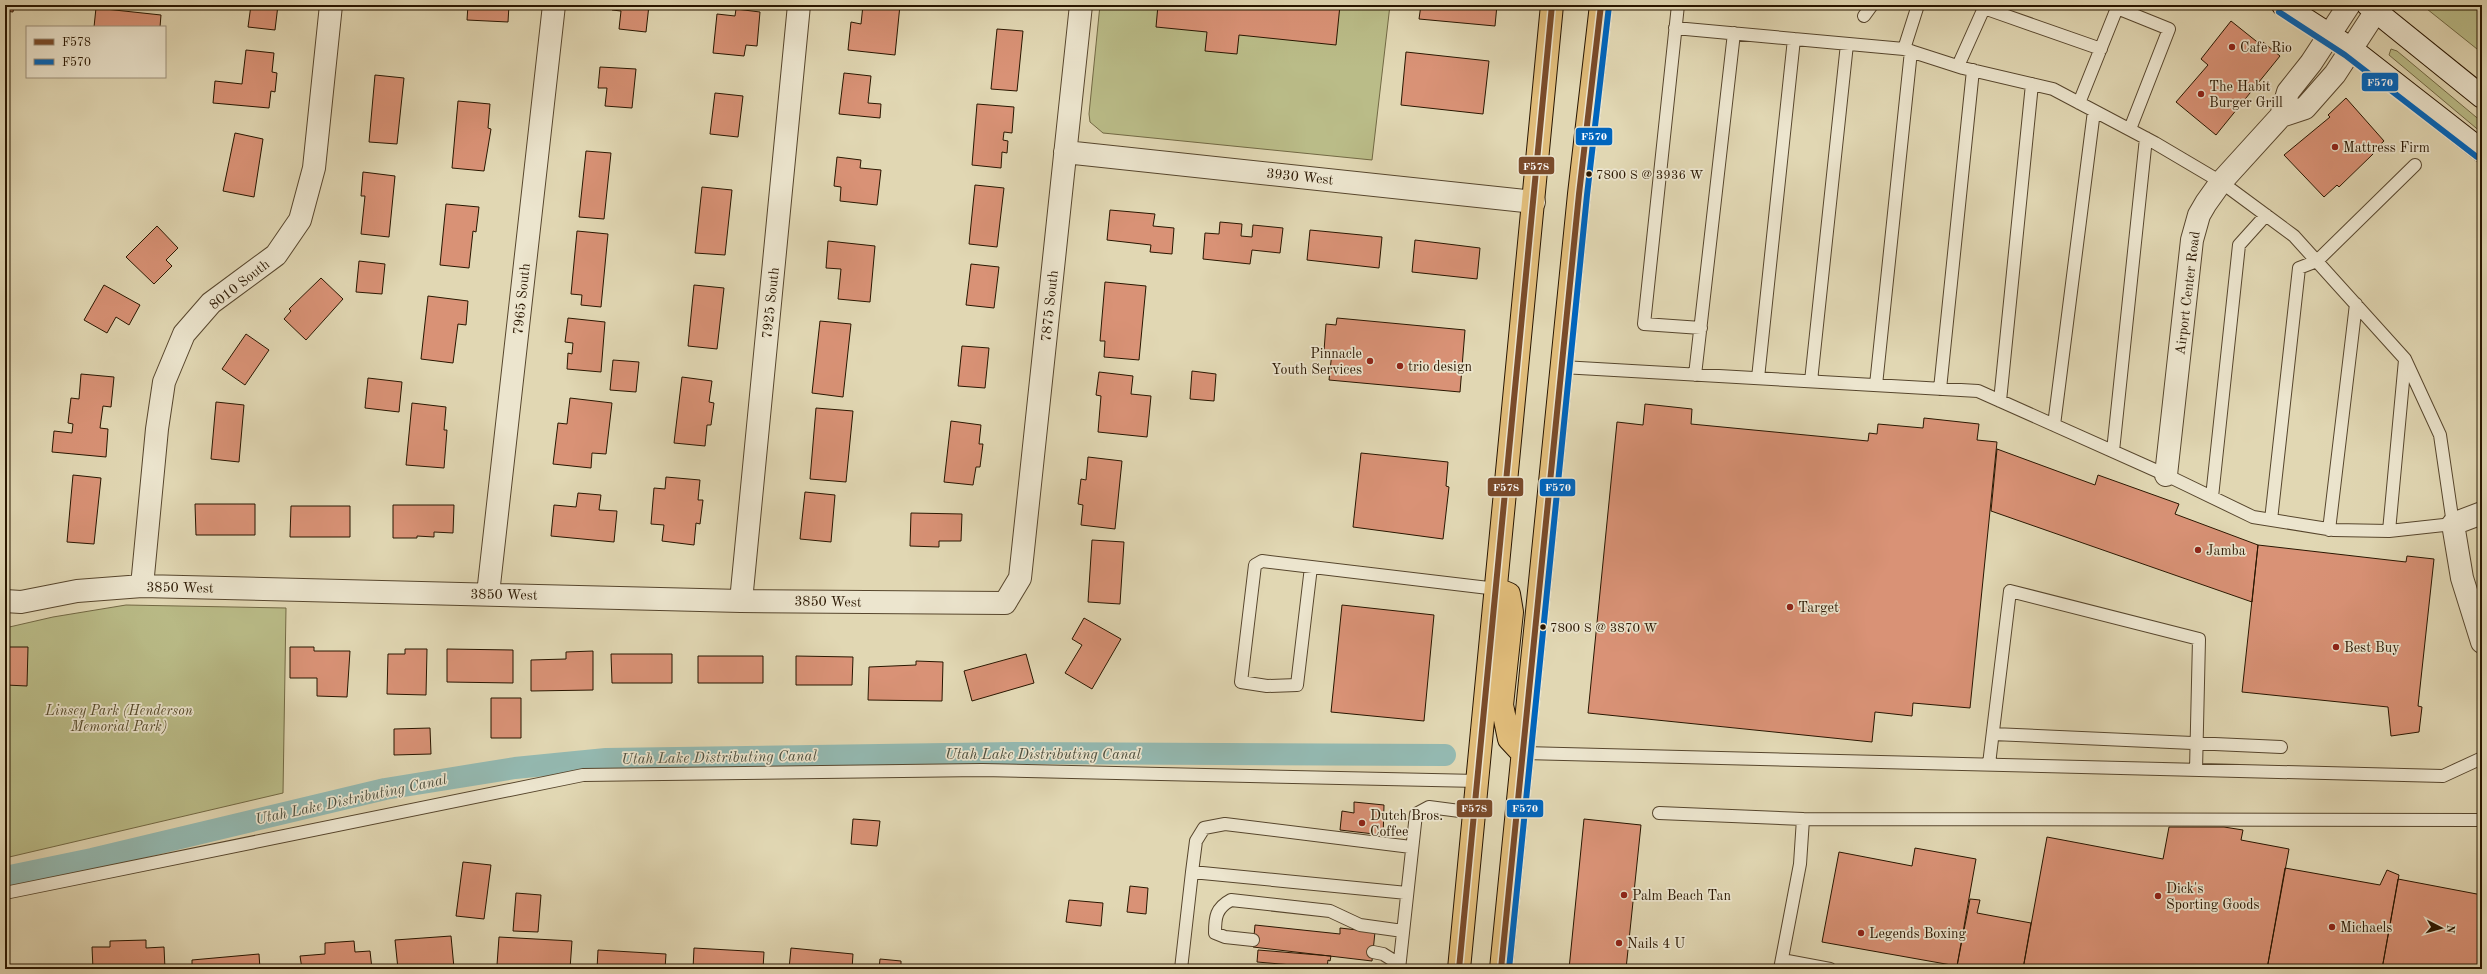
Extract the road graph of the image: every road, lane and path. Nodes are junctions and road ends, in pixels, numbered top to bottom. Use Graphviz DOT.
graph roads {
  1 [pos="331,5"];
  2 [pos="554,5"];
  3 [pos="799,5"];
  4 [pos="1081,5"];
  5 [pos="1552,5"];
  6 [pos="1601,5"];
  7 [pos="1678,5"];
  8 [pos="1872,5"];
  9 [pos="1918,5"];
  10 [pos="2283,5"];
  11 [pos="2349,5"];
  12 [pos="2372,8"];
  13 [pos="1864,16"];
  14 [pos="1675,28"];
  15 [pos="1734,33"];
  16 [pos="2330,34"];
  17 [pos="1794,39"];
  18 [pos="1847,44"];
  19 [pos="2350,48"];
  20 [pos="2101,49"];
  21 [pos="1908,50"];
  22 [pos="1958,66"];
  23 [pos="1973,70"];
  24 [pos="2032,84"];
  25 [pos="2482,97"];
  26 [pos="2079,103"];
  27 [pos="2094,110"];
  28 [pos="2281,116"];
  29 [pos="2130,129"];
  30 [pos="2146,138"];
  31 [pos="2482,151"];
  32 [pos="1065,152"];
  33 [pos="2415,165"];
  34 [pos="2221,182"];
  35 [pos="1534,202"];
  36 [pos="2266,215"];
  37 [pos="2317,261"];
  38 [pos="2356,304"];
  39 [pos="1701,328"];
  40 [pos="2405,359"];
  41 [pos="1562,367"];
  42 [pos="1696,374"];
  43 [pos="1758,378"];
  44 [pos="1811,381"];
  45 [pos="1876,385"];
  46 [pos="1940,389"];
  47 [pos="2000,401"];
  48 [pos="2054,425"];
  49 [pos="2113,451"];
  50 [pos="2166,475"];
  51 [pos="2212,497"];
  52 [pos="2482,513"];
  53 [pos="2271,520"];
  54 [pos="2454,524"];
  55 [pos="2329,530"];
  56 [pos="2389,531"];
  57 [pos="1311,567"];
  58 [pos="142,586"];
  59 [pos="1497,589"];
  60 [pos="488,594"];
  61 [pos="5,601"];
  62 [pos="742,601"];
  63 [pos="1005,603"];
  64 [pos="2482,642"];
  65 [pos="1993,734"];
  66 [pos="2196,743"];
  67 [pos="2281,747"];
  68 [pos="1522,753"];
  69 [pos="2482,758"];
  70 [pos="1989,764"];
  71 [pos="2196,770"];
  72 [pos="1478,781"];
  73 [pos="1475,813"];
  74 [pos="1659,813"];
  75 [pos="1803,819"];
  76 [pos="2482,820"];
  77 [pos="1411,847"];
  78 [pos="1192,872"];
  79 [pos="1407,893"];
  80 [pos="5,894"];
  81 [pos="1403,931"];
  82 [pos="1253,940"];
  83 [pos="1373,952"];
  84 [pos="1781,965"];
  85 [pos="1399,967"];
  86 [pos="1181,969"];
  87 [pos="1459,969"];
  88 [pos="1501,969"];
  89 [pos="1830,969"];
  1 -- 58 [label="street, 8010 South"];
  2 -- 60 [label="street, 7965 South"];
  3 -- 62 [label="street, 7925 South"];
  4 -- 32 [label="street, 7875 South"];
  5 -- 35 [label="main road"];
  6 -- 41 [label="main road"];
  7 -- 14 [label="lane"];
  8 -- 13 [label="lane"];
  9 -- 21 [label="lane"];
  10 -- 16 [label="street"];
  11 -- 16 [label="street, Airport Center Road"];
  12 -- 19 [label="street, Airport Center Road"];
  12 -- 25 [label="street"];
  14 -- 15 [label="lane"];
  14 -- 39 [label="lane"];
  15 -- 17 [label="lane"];
  15 -- 39 [label="lane"];
  16 -- 19 [label="street"];
  16 -- 28 [label="street, Airport Center Road"];
  17 -- 18 [label="lane"];
  17 -- 43 [label="lane"];
  18 -- 21 [label="lane"];
  18 -- 44 [label="lane"];
  19 -- 28 [label="street, Airport Center Road"];
  19 -- 31 [label="street"];
  20 -- 22 [label="lane"];
  20 -- 26 [label="lane"];
  20 -- 29 [label="lane"];
  21 -- 22 [label="lane"];
  21 -- 45 [label="lane"];
  22 -- 23 [label="lane"];
  23 -- 24 [label="lane"];
  23 -- 46 [label="lane"];
  24 -- 26 [label="lane"];
  24 -- 47 [label="lane"];
  26 -- 27 [label="lane"];
  27 -- 29 [label="lane"];
  27 -- 48 [label="lane"];
  28 -- 34 [label="street, Airport Center Road"];
  29 -- 30 [label="lane"];
  30 -- 34 [label="lane"];
  30 -- 49 [label="lane"];
  32 -- 35 [label="street, 3930 West"];
  32 -- 63 [label="street, 7875 South"];
  33 -- 37 [label="lane"];
  34 -- 36 [label="lane"];
  34 -- 50 [label="street, Airport Center Road"];
  35 -- 59 [label="main road"];
  36 -- 37 [label="lane"];
  36 -- 51 [label="lane"];
  37 -- 38 [label="lane"];
  37 -- 53 [label="lane"];
  38 -- 40 [label="lane"];
  38 -- 55 [label="lane"];
  39 -- 42 [label="lane"];
  40 -- 54 [label="lane"];
  40 -- 56 [label="lane"];
  41 -- 42 [label="lane"];
  41 -- 68 [label="main road"];
  42 -- 43 [label="lane"];
  43 -- 44 [label="lane"];
  44 -- 45 [label="lane"];
  45 -- 46 [label="lane"];
  46 -- 47 [label="lane"];
  47 -- 48 [label="lane"];
  48 -- 49 [label="lane"];
  49 -- 50 [label="lane"];
  50 -- 51 [label="lane"];
  51 -- 53 [label="lane"];
  52 -- 54 [label="street"];
  53 -- 55 [label="lane"];
  54 -- 56 [label="lane"];
  54 -- 64 [label="street"];
  55 -- 56 [label="lane"];
  57 -- 57 [label="lane"];
  57 -- 59 [label="lane"];
  58 -- 60 [label="street, 3850 West"];
  58 -- 61 [label="street, 3850 West"];
  59 -- 68 [label="main road"];
  59 -- 72 [label="main road"];
  60 -- 62 [label="street, 3850 West"];
  62 -- 63 [label="street, 3850 West"];
  65 -- 66 [label="lane"];
  65 -- 66 [label="lane"];
  65 -- 70 [label="lane"];
  66 -- 67 [label="lane"];
  66 -- 71 [label="lane"];
  68 -- 70 [label="lane"];
  68 -- 88 [label="main road"];
  69 -- 71 [label="lane"];
  70 -- 71 [label="lane"];
  72 -- 73 [label="main road"];
  72 -- 80 [label="lane"];
  73 -- 77 [label="lane"];
  73 -- 87 [label="main road"];
  74 -- 75 [label="lane"];
  75 -- 76 [label="lane"];
  75 -- 84 [label="lane"];
  77 -- 78 [label="lane"];
  77 -- 79 [label="lane"];
  78 -- 79 [label="lane"];
  78 -- 86 [label="lane"];
  79 -- 81 [label="lane"];
  81 -- 82 [label="lane"];
  81 -- 85 [label="lane"];
  83 -- 85 [label="lane"];
  84 -- 89 [label="lane"];
}
